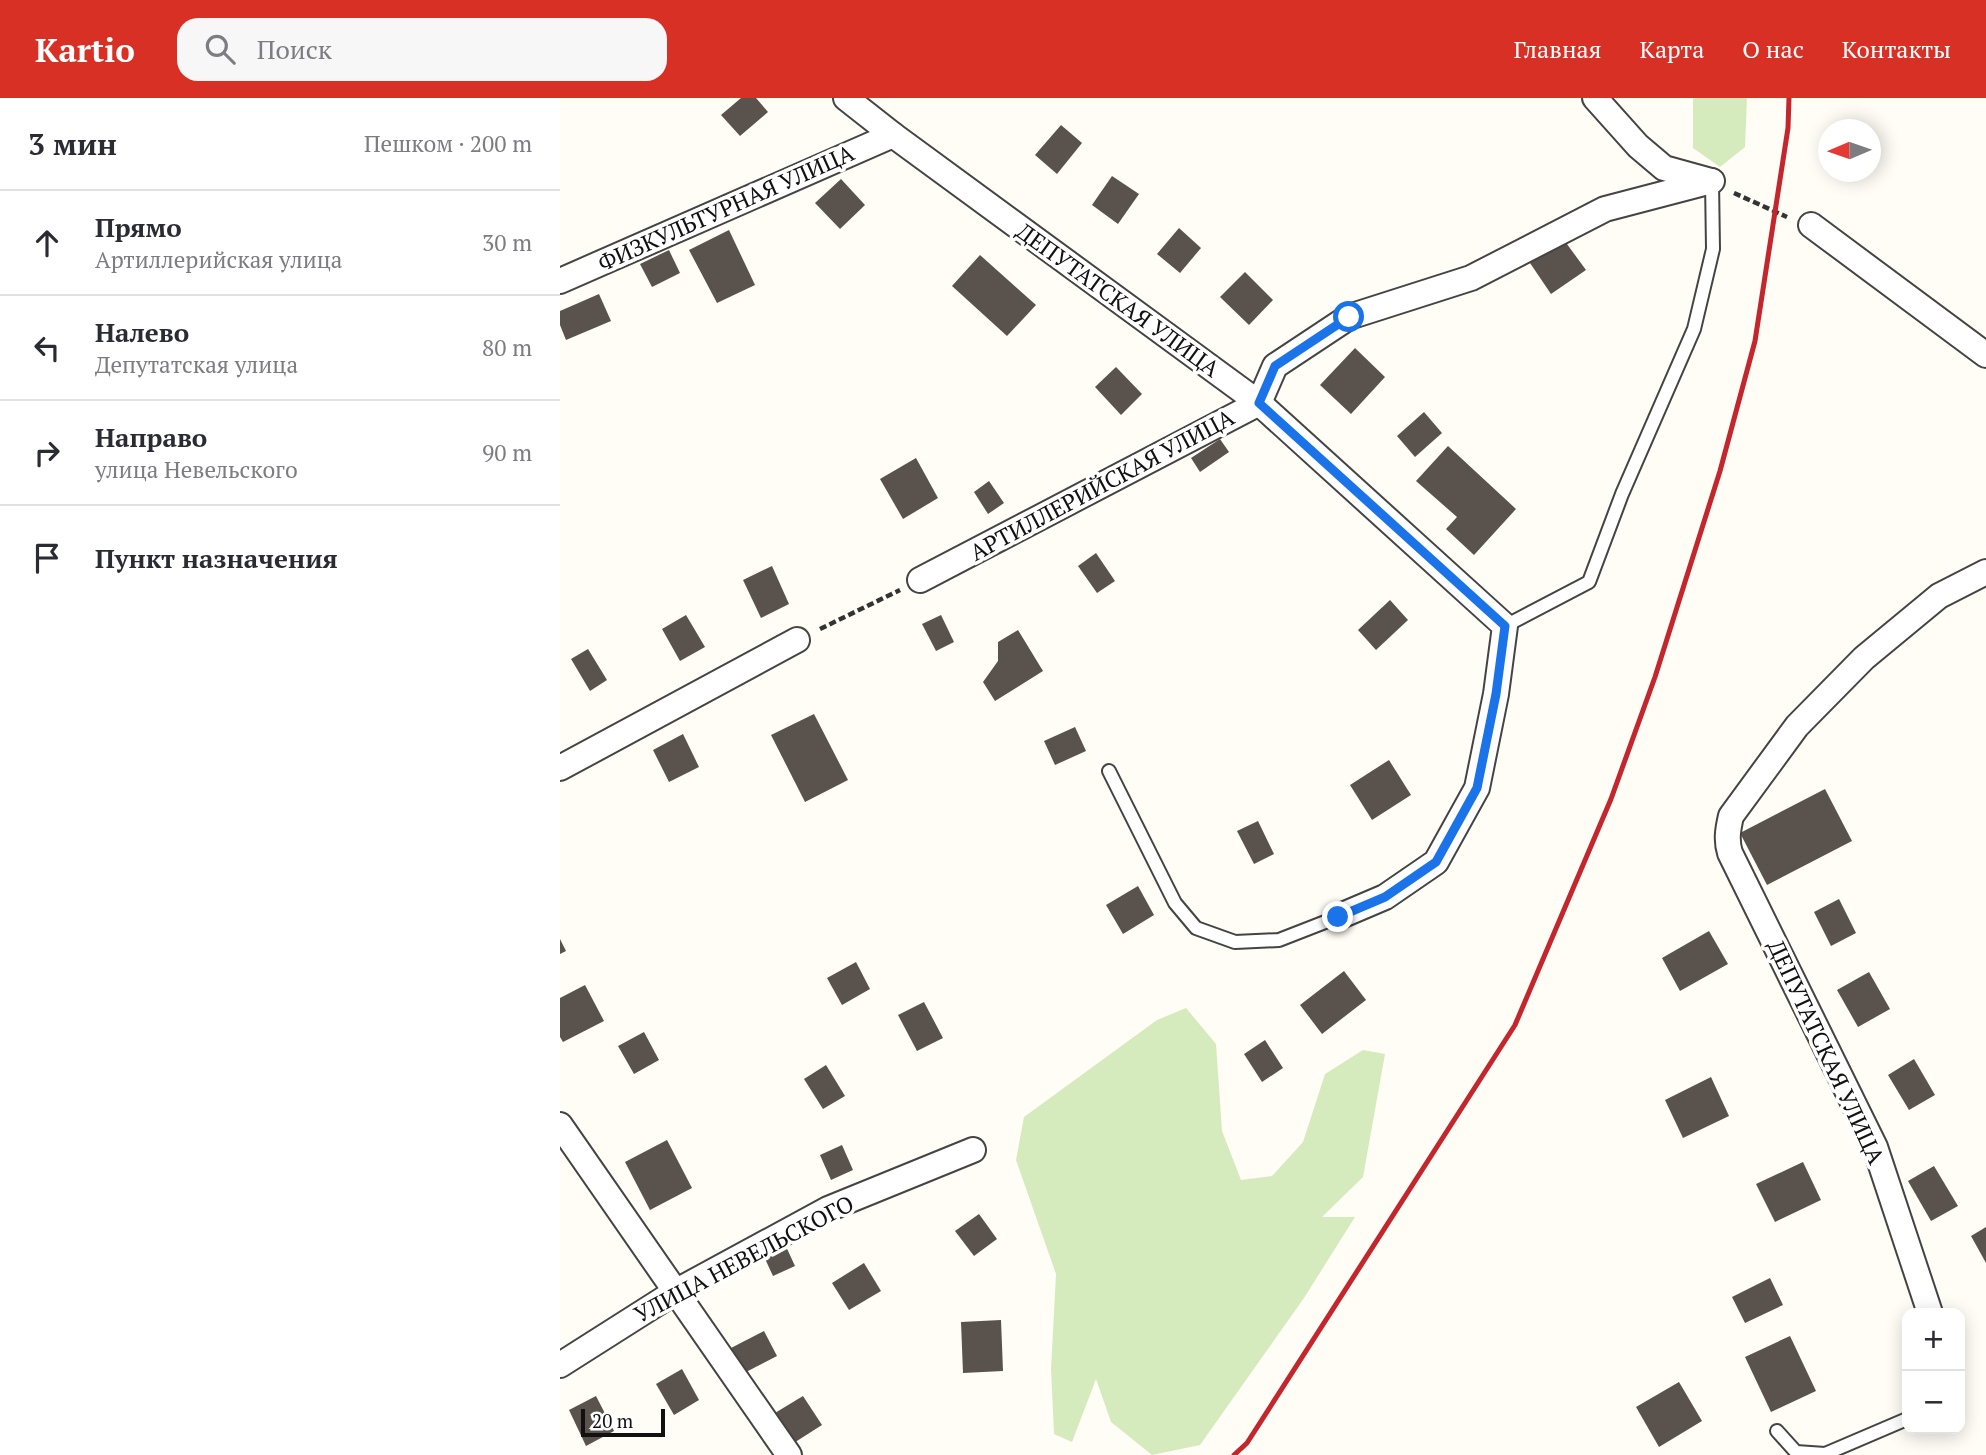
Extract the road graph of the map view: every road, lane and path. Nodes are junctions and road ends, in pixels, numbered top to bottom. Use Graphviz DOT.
graph roads {
  1 [pos="846,98"];
  2 [pos="1595,98"];
  3 [pos="893,135"];
  4 [pos="1712,181"];
  5 [pos="1811,225"];
  6 [pos="560,281"];
  7 [pos="1986,355"];
  8 [pos="1259,403"];
  9 [pos="1986,572"];
  10 [pos="920,580"];
  11 [pos="1505,626"];
  12 [pos="797,640"];
  13 [pos="560,768"];
  14 [pos="1109,771"];
  15 [pos="1338,917"];
  16 [pos="560,1125"];
  17 [pos="974,1150"];
  18 [pos="675,1293"];
  19 [pos="1928,1308"];
  20 [pos="560,1365"];
  21 [pos="1902,1421"];
  22 [pos="1777,1431"];
  23 [pos="789,1455"];
  1 -- 3 [label="street, ДЕПУТАТСКАЯ УЛИЦА"];
  2 -- 4 [label="street"];
  3 -- 6 [label="street, ФИЗКУЛЬТУРНАЯ УЛИЦА"];
  3 -- 8 [label="street, ДЕПУТАТСКАЯ УЛИЦА"];
  4 -- 5 [label="path"];
  4 -- 8 [label="street, АРТИЛЛЕРИЙСКАЯ УЛИЦА"];
  4 -- 11 [label="lane"];
  5 -- 7 [label="street"];
  8 -- 10 [label="street, АРТИЛЛЕРИЙСКАЯ УЛИЦА"];
  8 -- 11 [label="street, ДЕПУТАТСКАЯ УЛИЦА"];
  9 -- 19 [label="street, ДЕПУТАТСКАЯ УЛИЦА"];
  10 -- 12 [label="path"];
  11 -- 15 [label="street"];
  12 -- 13 [label="street"];
  14 -- 15 [label="lane"];
  16 -- 18 [label="street"];
  17 -- 18 [label="street, УЛИЦА НЕВЕЛЬСКОГО"];
  18 -- 20 [label="street, УЛИЦА НЕВЕЛЬСКОГО"];
  18 -- 23 [label="street"];
  21 -- 22 [label="lane"];
}
